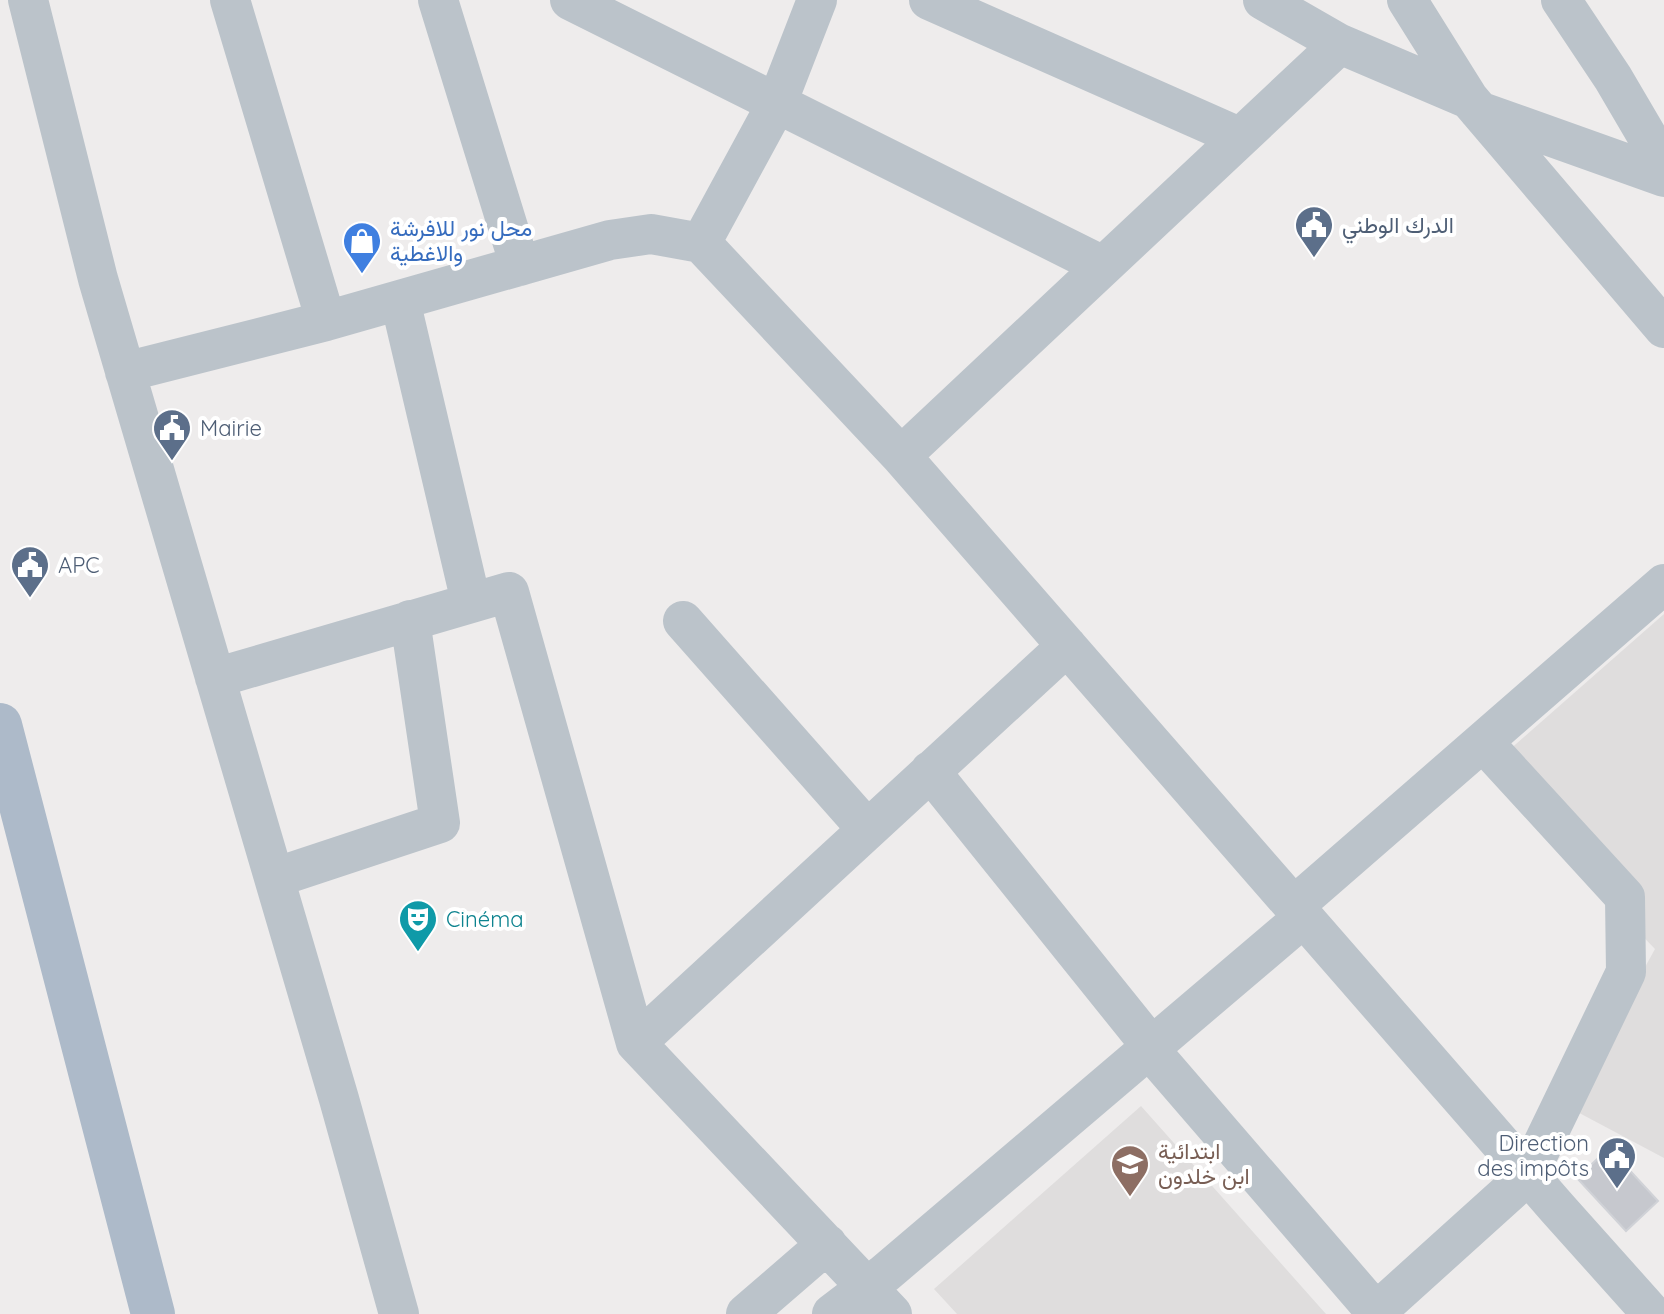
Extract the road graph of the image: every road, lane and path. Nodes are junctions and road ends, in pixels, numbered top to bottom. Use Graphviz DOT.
graph roads {
  1 [pos="28,0"];
  2 [pos="230,0"];
  3 [pos="438,0"];
  4 [pos="570,0"];
  5 [pos="817,0"];
  6 [pos="929,0"];
  7 [pos="1263,0"];
  8 [pos="1407,0"];
  9 [pos="1561,0"];
  10 [pos="1340,44"];
  11 [pos="777,103"];
  12 [pos="1474,105"];
  13 [pos="1239,137"];
  14 [pos="1664,165"];
  15 [pos="1664,177"];
  16 [pos="701,243"];
  17 [pos="520,266"];
  18 [pos="1103,266"];
  19 [pos="400,300"];
  20 [pos="326,321"];
  21 [pos="1664,328"];
  22 [pos="125,372"];
  23 [pos="901,456"];
  24 [pos="1664,584"];
  25 [pos="471,602"];
  26 [pos="410,620"];
  27 [pos="683,621"];
  28 [pos="1067,646"];
  29 [pos="215,678"];
  30 [pos="0,725"];
  31 [pos="1483,742"];
  32 [pos="930,771"];
  33 [pos="867,829"];
  34 [pos="274,878"];
  35 [pos="1299,912"];
  36 [pos="636,1043"];
  37 [pos="1150,1048"];
  38 [pos="1528,1175"];
  39 [pos="827,1244"];
  40 [pos="879,1300"];
  41 [pos="1387,1310"];
  42 [pos="153,1314"];
  43 [pos="399,1314"];
  44 [pos="746,1314"];
  45 [pos="832,1314"];
  46 [pos="1652,1314"];
  1 -- 22 [label="street"];
  2 -- 20 [label="street"];
  3 -- 17 [label="street"];
  4 -- 11 [label="street"];
  5 -- 11 [label="street"];
  6 -- 13 [label="street"];
  7 -- 10 [label="street"];
  8 -- 12 [label="street"];
  9 -- 14 [label="street"];
  10 -- 12 [label="street"];
  10 -- 13 [label="street"];
  11 -- 16 [label="street"];
  11 -- 18 [label="street"];
  12 -- 15 [label="street"];
  12 -- 21 [label="street"];
  13 -- 18 [label="street"];
  16 -- 17 [label="street"];
  16 -- 23 [label="street"];
  17 -- 19 [label="street"];
  18 -- 23 [label="street"];
  19 -- 20 [label="street"];
  19 -- 25 [label="street"];
  20 -- 22 [label="street"];
  22 -- 29 [label="street"];
  23 -- 28 [label="street"];
  24 -- 31 [label="street"];
  25 -- 26 [label="street"];
  25 -- 36 [label="street"];
  26 -- 29 [label="street"];
  26 -- 34 [label="street"];
  27 -- 33 [label="street"];
  28 -- 32 [label="street"];
  28 -- 35 [label="street"];
  29 -- 34 [label="street"];
  30 -- 42 [label="main road"];
  31 -- 35 [label="street"];
  31 -- 38 [label="street"];
  32 -- 33 [label="street"];
  32 -- 37 [label="street"];
  33 -- 36 [label="street"];
  34 -- 43 [label="street"];
  35 -- 37 [label="street"];
  35 -- 38 [label="street"];
  36 -- 39 [label="street"];
  37 -- 40 [label="street"];
  37 -- 41 [label="street"];
  38 -- 41 [label="street"];
  38 -- 46 [label="street"];
  39 -- 40 [label="street"];
  39 -- 44 [label="street"];
  40 -- 45 [label="street"];
}
